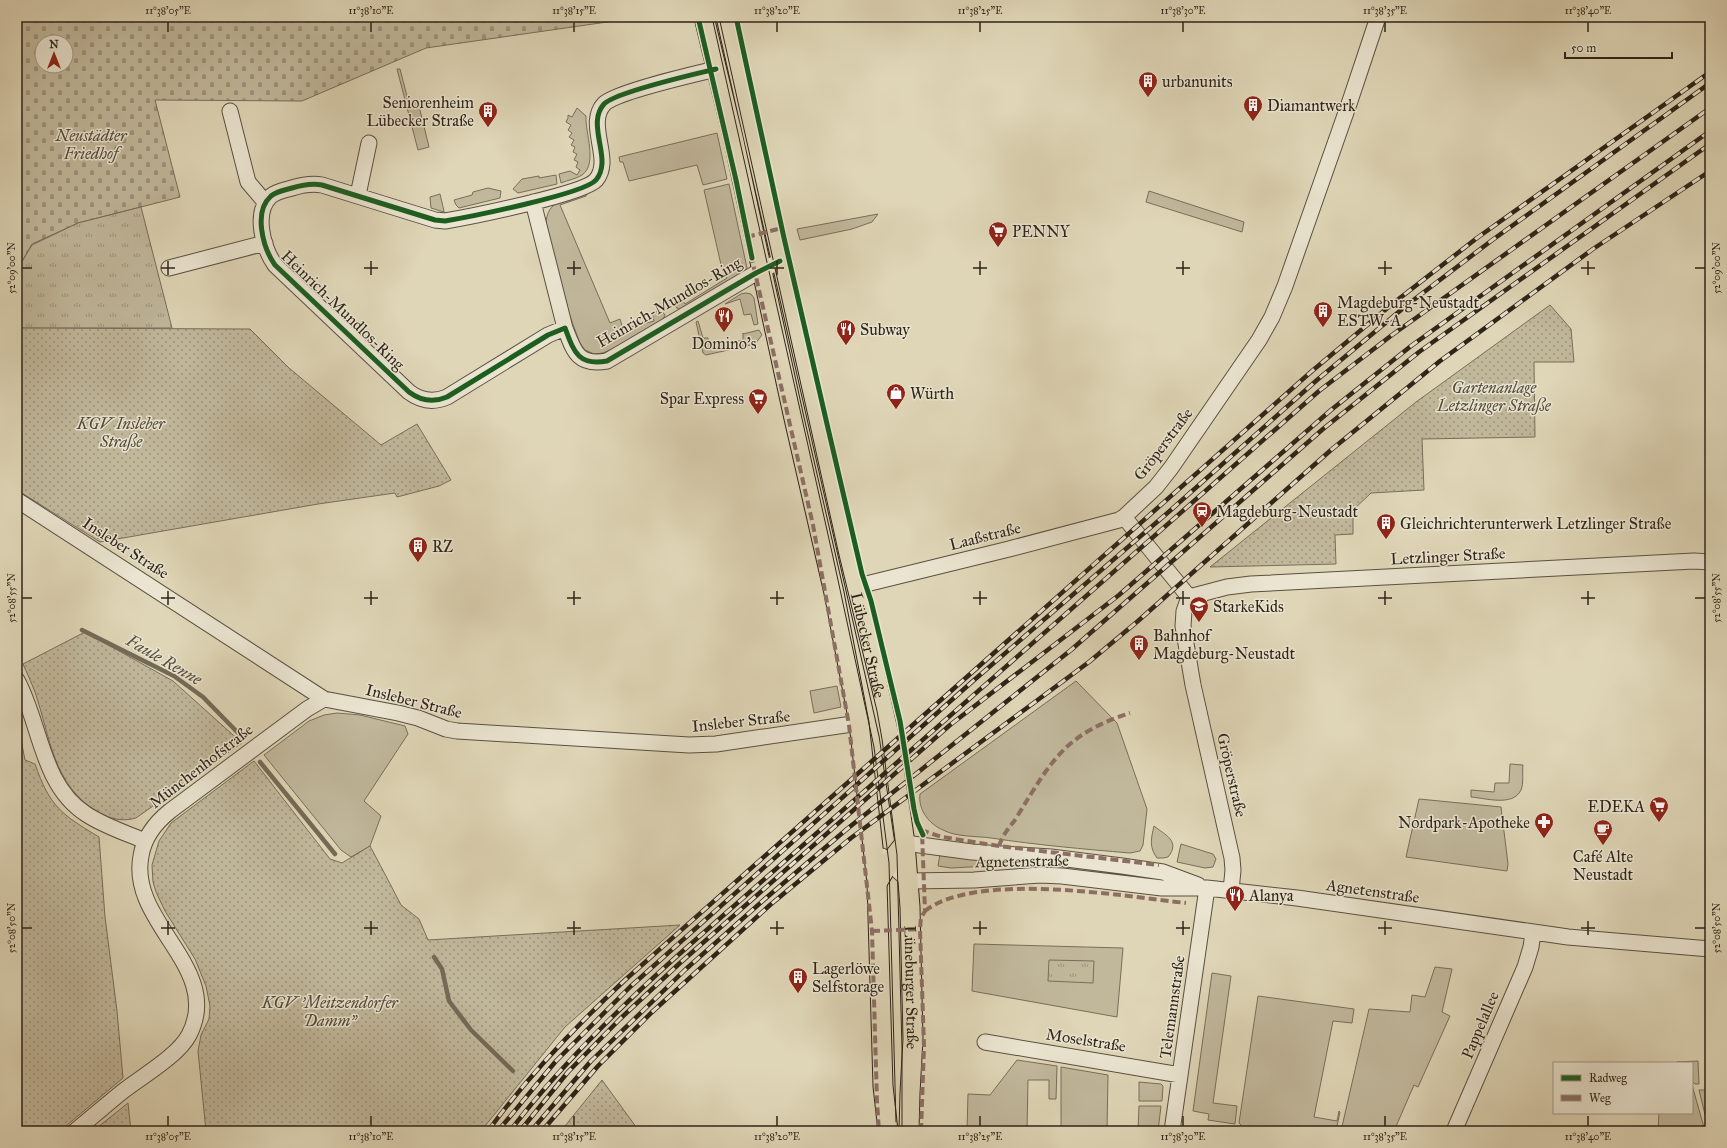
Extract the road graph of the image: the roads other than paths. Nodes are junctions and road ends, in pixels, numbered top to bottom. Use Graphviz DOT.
graph roads {
  1 [pos="704,17"];
  2 [pos="726,17"];
  3 [pos="1378,17"];
  4 [pos="716,69"];
  5 [pos="230,111"];
  6 [pos="369,143"];
  7 [pos="358,195"];
  8 [pos="265,202"];
  9 [pos="533,202"];
  10 [pos="265,243"];
  11 [pos="780,261"];
  12 [pos="169,268"];
  13 [pos="762,270"];
  14 [pos="565,328"];
  15 [pos="17,500"];
  16 [pos="1124,517"];
  17 [pos="1710,562"];
  18 [pos="854,587"];
  19 [pos="1189,597"];
  20 [pos="17,680"];
  21 [pos="324,699"];
  22 [pos="859,723"];
  23 [pos="145,841"];
  24 [pos="905,843"];
  25 [pos="874,848"];
  26 [pos="889,863"];
  27 [pos="909,881"];
  28 [pos="877,883"];
  29 [pos="1207,888"];
  30 [pos="1231,890"];
  31 [pos="1533,933"];
  32 [pos="1710,949"];
  33 [pos="985,1042"];
  34 [pos="1180,1075"];
  35 [pos="75,1131"];
  36 [pos="888,1131"];
  37 [pos="909,1131"];
  38 [pos="1172,1131"];
  39 [pos="1454,1131"];
  1 -- 4 [label="main road, Lübecker Straße"];
  2 -- 11 [label="main road, Lübecker Straße"];
  3 -- 16 [label="street, Gröperstraße"];
  4 -- 9 [label="street"];
  4 -- 13 [label="main road, Lübecker Straße"];
  5 -- 8 [label="street"];
  6 -- 7 [label="street"];
  7 -- 8 [label="street"];
  7 -- 9 [label="street"];
  8 -- 10 [label="street, Heinrich-Mundlos-Ring"];
  9 -- 14 [label="street, Heinrich-Mundlos-Ring"];
  10 -- 12 [label="street, Heinrich-Mundlos-Ring"];
  10 -- 14 [label="street, Heinrich-Mundlos-Ring"];
  11 -- 13 [label="street"];
  11 -- 18 [label="main road, Lübecker Straße"];
  13 -- 14 [label="street, Heinrich-Mundlos-Ring"];
  13 -- 22 [label="main road, Lübecker Straße"];
  15 -- 21 [label="street, Insleber Straße"];
  16 -- 18 [label="street, Laaßstraße"];
  16 -- 19 [label="street"];
  17 -- 19 [label="street, Letzlinger Straße"];
  18 -- 24 [label="main road, Lübecker Straße"];
  19 -- 30 [label="street, Gröperstraße"];
  20 -- 23 [label="street"];
  21 -- 22 [label="street, Insleber Straße"];
  21 -- 23 [label="street, Münchenhofstraße"];
  22 -- 25 [label="main road, Lübecker Straße"];
  23 -- 35 [label="street, Münchenhofstraße"];
  24 -- 26 [label="main road"];
  24 -- 27 [label="main road, Lüneburger Straße"];
  24 -- 29 [label="street, Agnetenstraße"];
  25 -- 26 [label="street"];
  25 -- 28 [label="main road, Lüneburger Straße"];
  26 -- 27 [label="street"];
  26 -- 28 [label="main road"];
  27 -- 29 [label="street, Agnetenstraße"];
  27 -- 37 [label="main road, Lüneburger Straße"];
  28 -- 36 [label="main road, Lüneburger Straße"];
  29 -- 30 [label="street, Agnetenstraße"];
  29 -- 34 [label="street, Telemannstraße"];
  30 -- 31 [label="street, Agnetenstraße"];
  31 -- 32 [label="street, Agnetenstraße"];
  31 -- 39 [label="street, Pappelallee"];
  33 -- 34 [label="street, Moselstraße"];
  34 -- 38 [label="street, Telemannstraße"];
}
